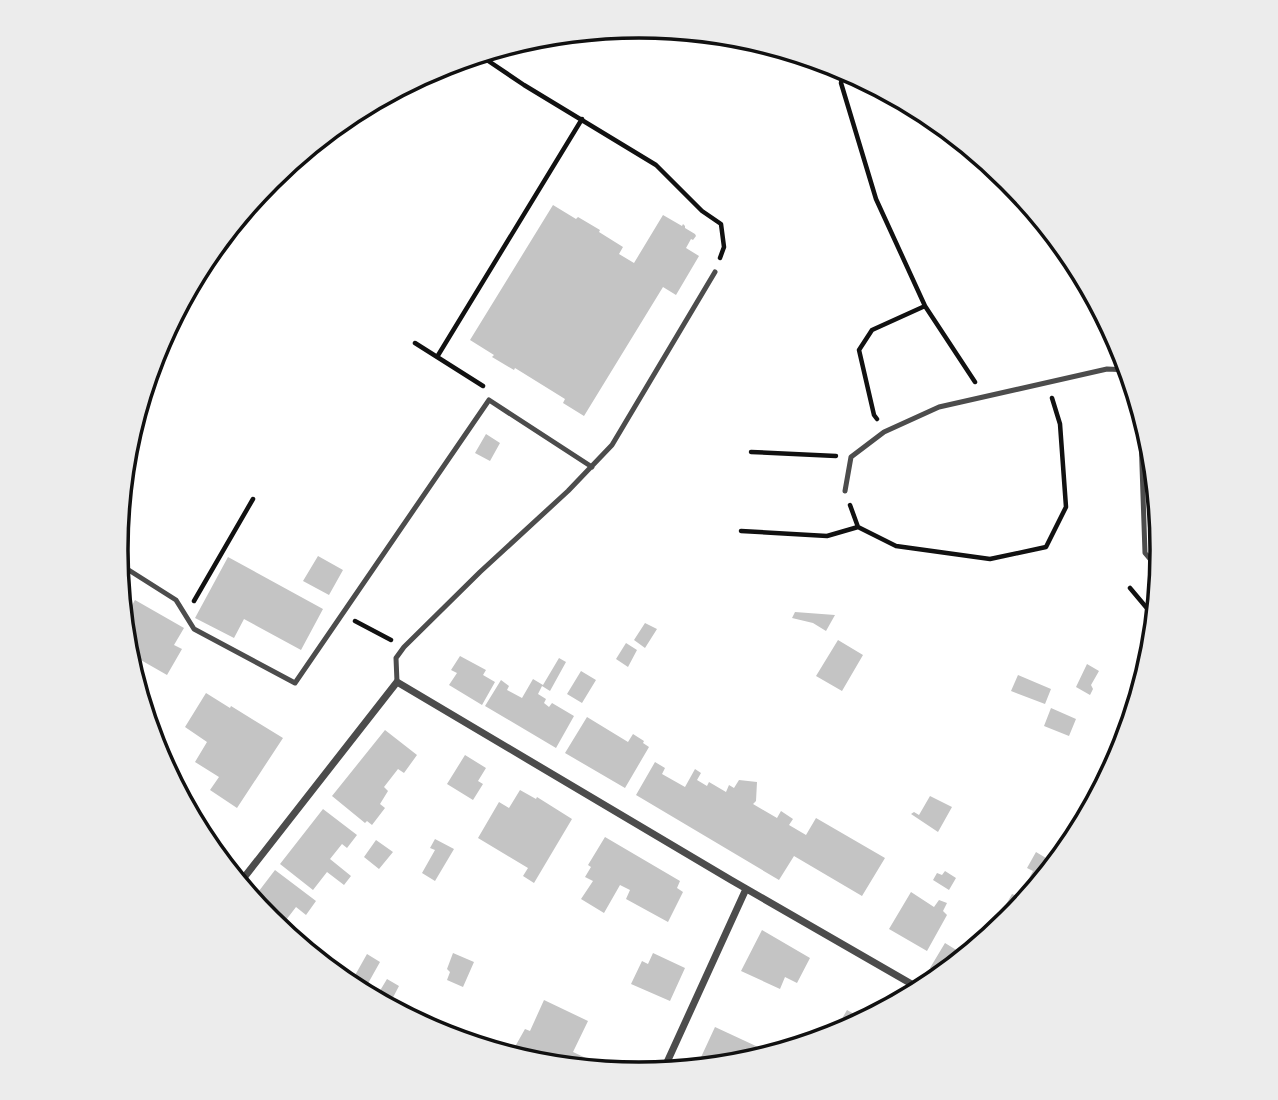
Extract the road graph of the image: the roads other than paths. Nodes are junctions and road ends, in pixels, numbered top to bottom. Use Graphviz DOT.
graph roads {
  1 [pos="715,272"];
  2 [pos="1117,369"];
  3 [pos="1142,454"];
  4 [pos="592,467"];
  5 [pos="845,491"];
  6 [pos="1150,559"];
  7 [pos="129,570"];
  8 [pos="397,682"];
  9 [pos="245,876"];
  10 [pos="746,889"];
  11 [pos="910,983"];
  12 [pos="668,1060"];
  1 -- 4 [label="lane"];
  2 -- 5 [label="lane"];
  3 -- 6 [label="lane"];
  4 -- 7 [label="lane"];
  4 -- 8 [label="lane"];
  8 -- 9 [label="street"];
  8 -- 10 [label="street"];
  10 -- 11 [label="street"];
  10 -- 12 [label="street"];
}
